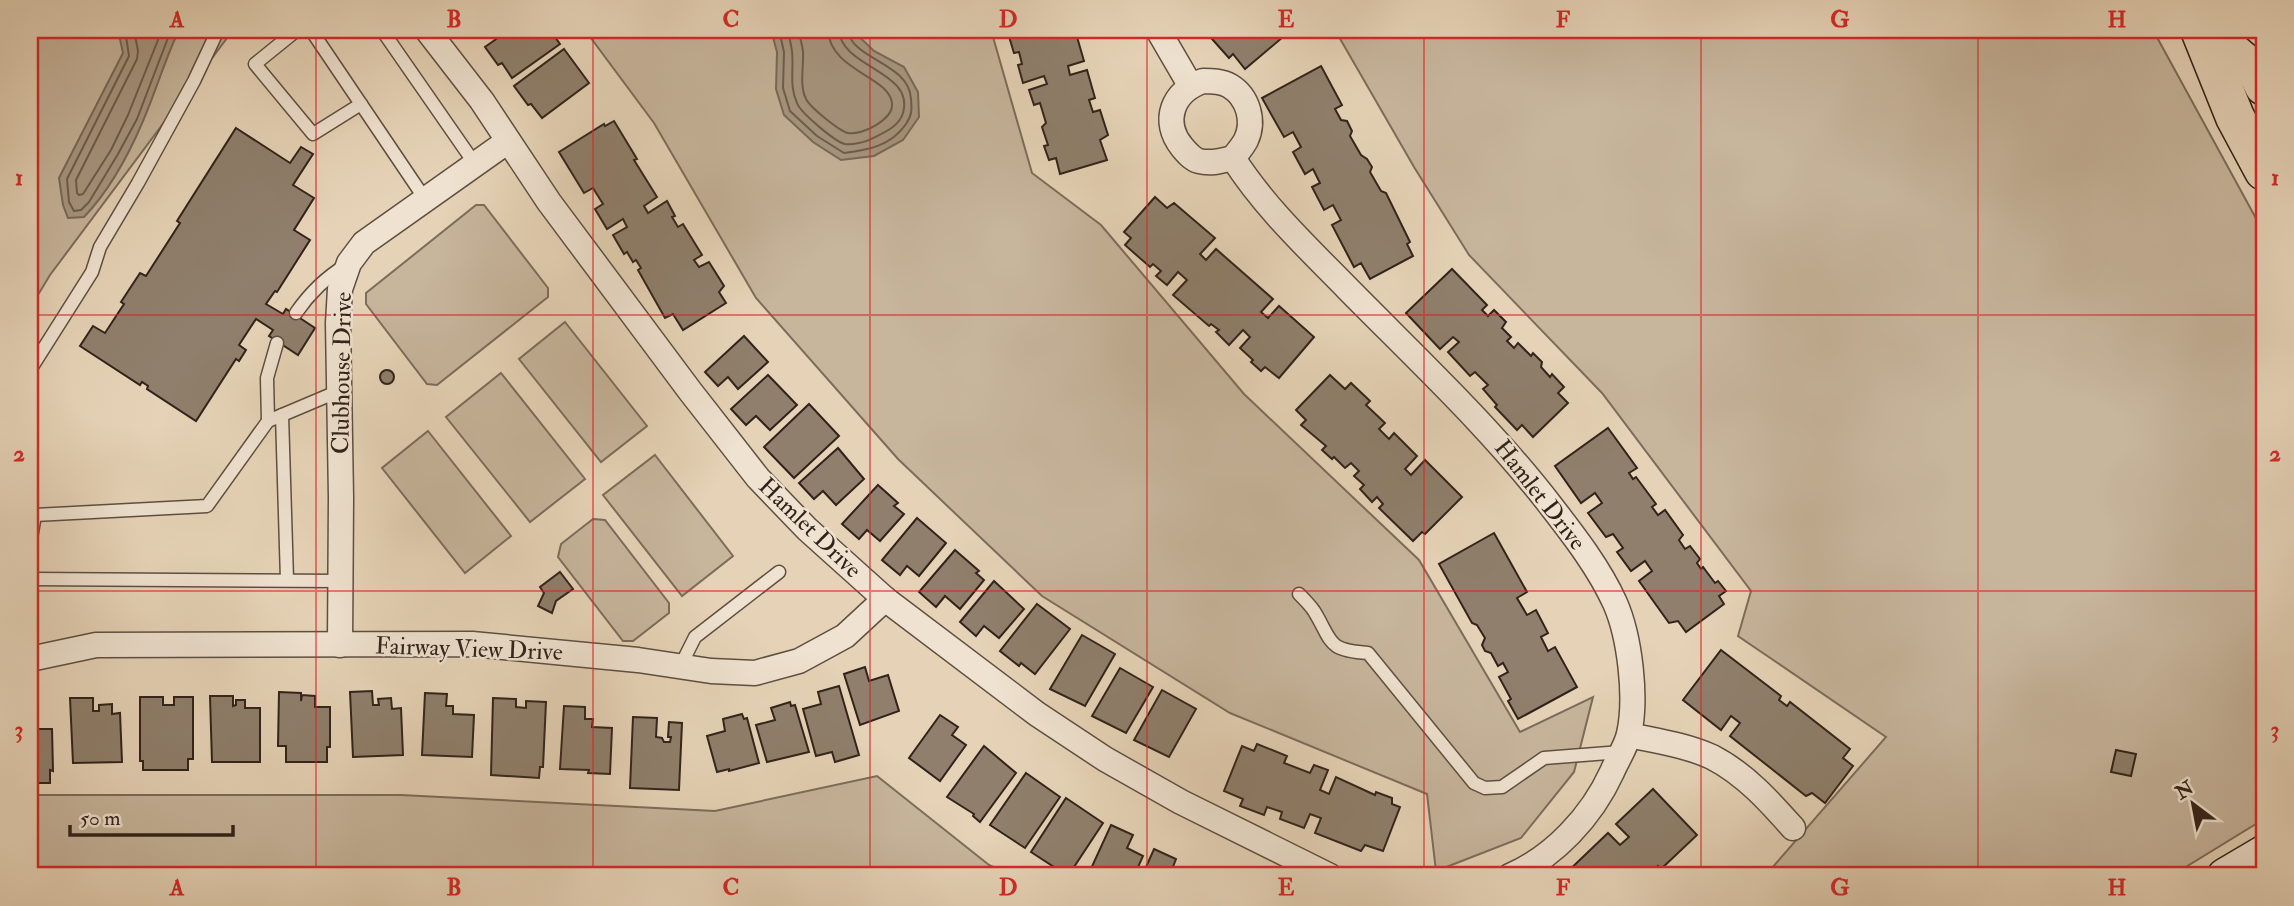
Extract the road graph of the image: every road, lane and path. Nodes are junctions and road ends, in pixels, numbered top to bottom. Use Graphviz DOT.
graph roads {
  1 [pos="218,30"];
  2 [pos="297,30"];
  3 [pos="311,30"];
  4 [pos="382,30"];
  5 [pos="427,30"];
  6 [pos="1158,30"];
  7 [pos="2200,30"];
  8 [pos="2206,30"];
  9 [pos="1190,85"];
  10 [pos="2264,86"];
  11 [pos="361,104"];
  12 [pos="508,141"];
  13 [pos="1233,158"];
  14 [pos="475,164"];
  15 [pos="2264,171"];
  16 [pos="425,199"];
  17 [pos="349,263"];
  18 [pos="296,313"];
  19 [pos="277,343"];
  20 [pos="30,370"];
  21 [pos="339,391"];
  22 [pos="282,415"];
  23 [pos="268,421"];
  24 [pos="32,523"];
  25 [pos="30,544"];
  26 [pos="779,572"];
  27 [pos="30,579"];
  28 [pos="287,580"];
  29 [pos="341,581"];
  30 [pos="1299,594"];
  31 [pos="886,599"];
  32 [pos="340,645"];
  33 [pos="30,659"];
  34 [pos="680,667"];
  35 [pos="1625,743"];
  36 [pos="1793,828"];
  37 [pos="2263,856"];
  38 [pos="1330,876"];
  39 [pos="1510,876"];
  40 [pos="2225,876"];
  1 -- 20 [label="lane"];
  2 -- 11 [label="lane"];
  3 -- 11 [label="lane"];
  4 -- 14 [label="lane"];
  5 -- 12 [label="street, Hamlet Drive"];
  6 -- 9 [label="street"];
  7 -- 15 [label="main road"];
  8 -- 10 [label="main road"];
  9 -- 13 [label="street"];
  9 -- 13 [label="street"];
  11 -- 16 [label="lane"];
  12 -- 14 [label="street, Clubhouse Drive"];
  12 -- 31 [label="street, Hamlet Drive"];
  13 -- 35 [label="street, Hamlet Drive"];
  14 -- 16 [label="street, Clubhouse Drive"];
  16 -- 17 [label="street, Clubhouse Drive"];
  17 -- 18 [label="lane"];
  17 -- 21 [label="street, Clubhouse Drive"];
  19 -- 23 [label="lane"];
  21 -- 22 [label="lane"];
  21 -- 29 [label="street, Clubhouse Drive"];
  22 -- 23 [label="lane"];
  22 -- 28 [label="lane"];
  23 -- 24 [label="lane"];
  24 -- 25 [label="lane"];
  26 -- 34 [label="lane"];
  27 -- 28 [label="lane"];
  28 -- 29 [label="lane"];
  29 -- 32 [label="street, Clubhouse Drive"];
  30 -- 35 [label="lane"];
  31 -- 34 [label="street, Fairway View Drive"];
  31 -- 38 [label="street, Hamlet Drive"];
  32 -- 33 [label="street, Fairway View Drive"];
  32 -- 34 [label="street, Fairway View Drive"];
  35 -- 36 [label="street"];
  35 -- 39 [label="street, Hamlet Drive"];
  37 -- 40 [label="main road"];
}
